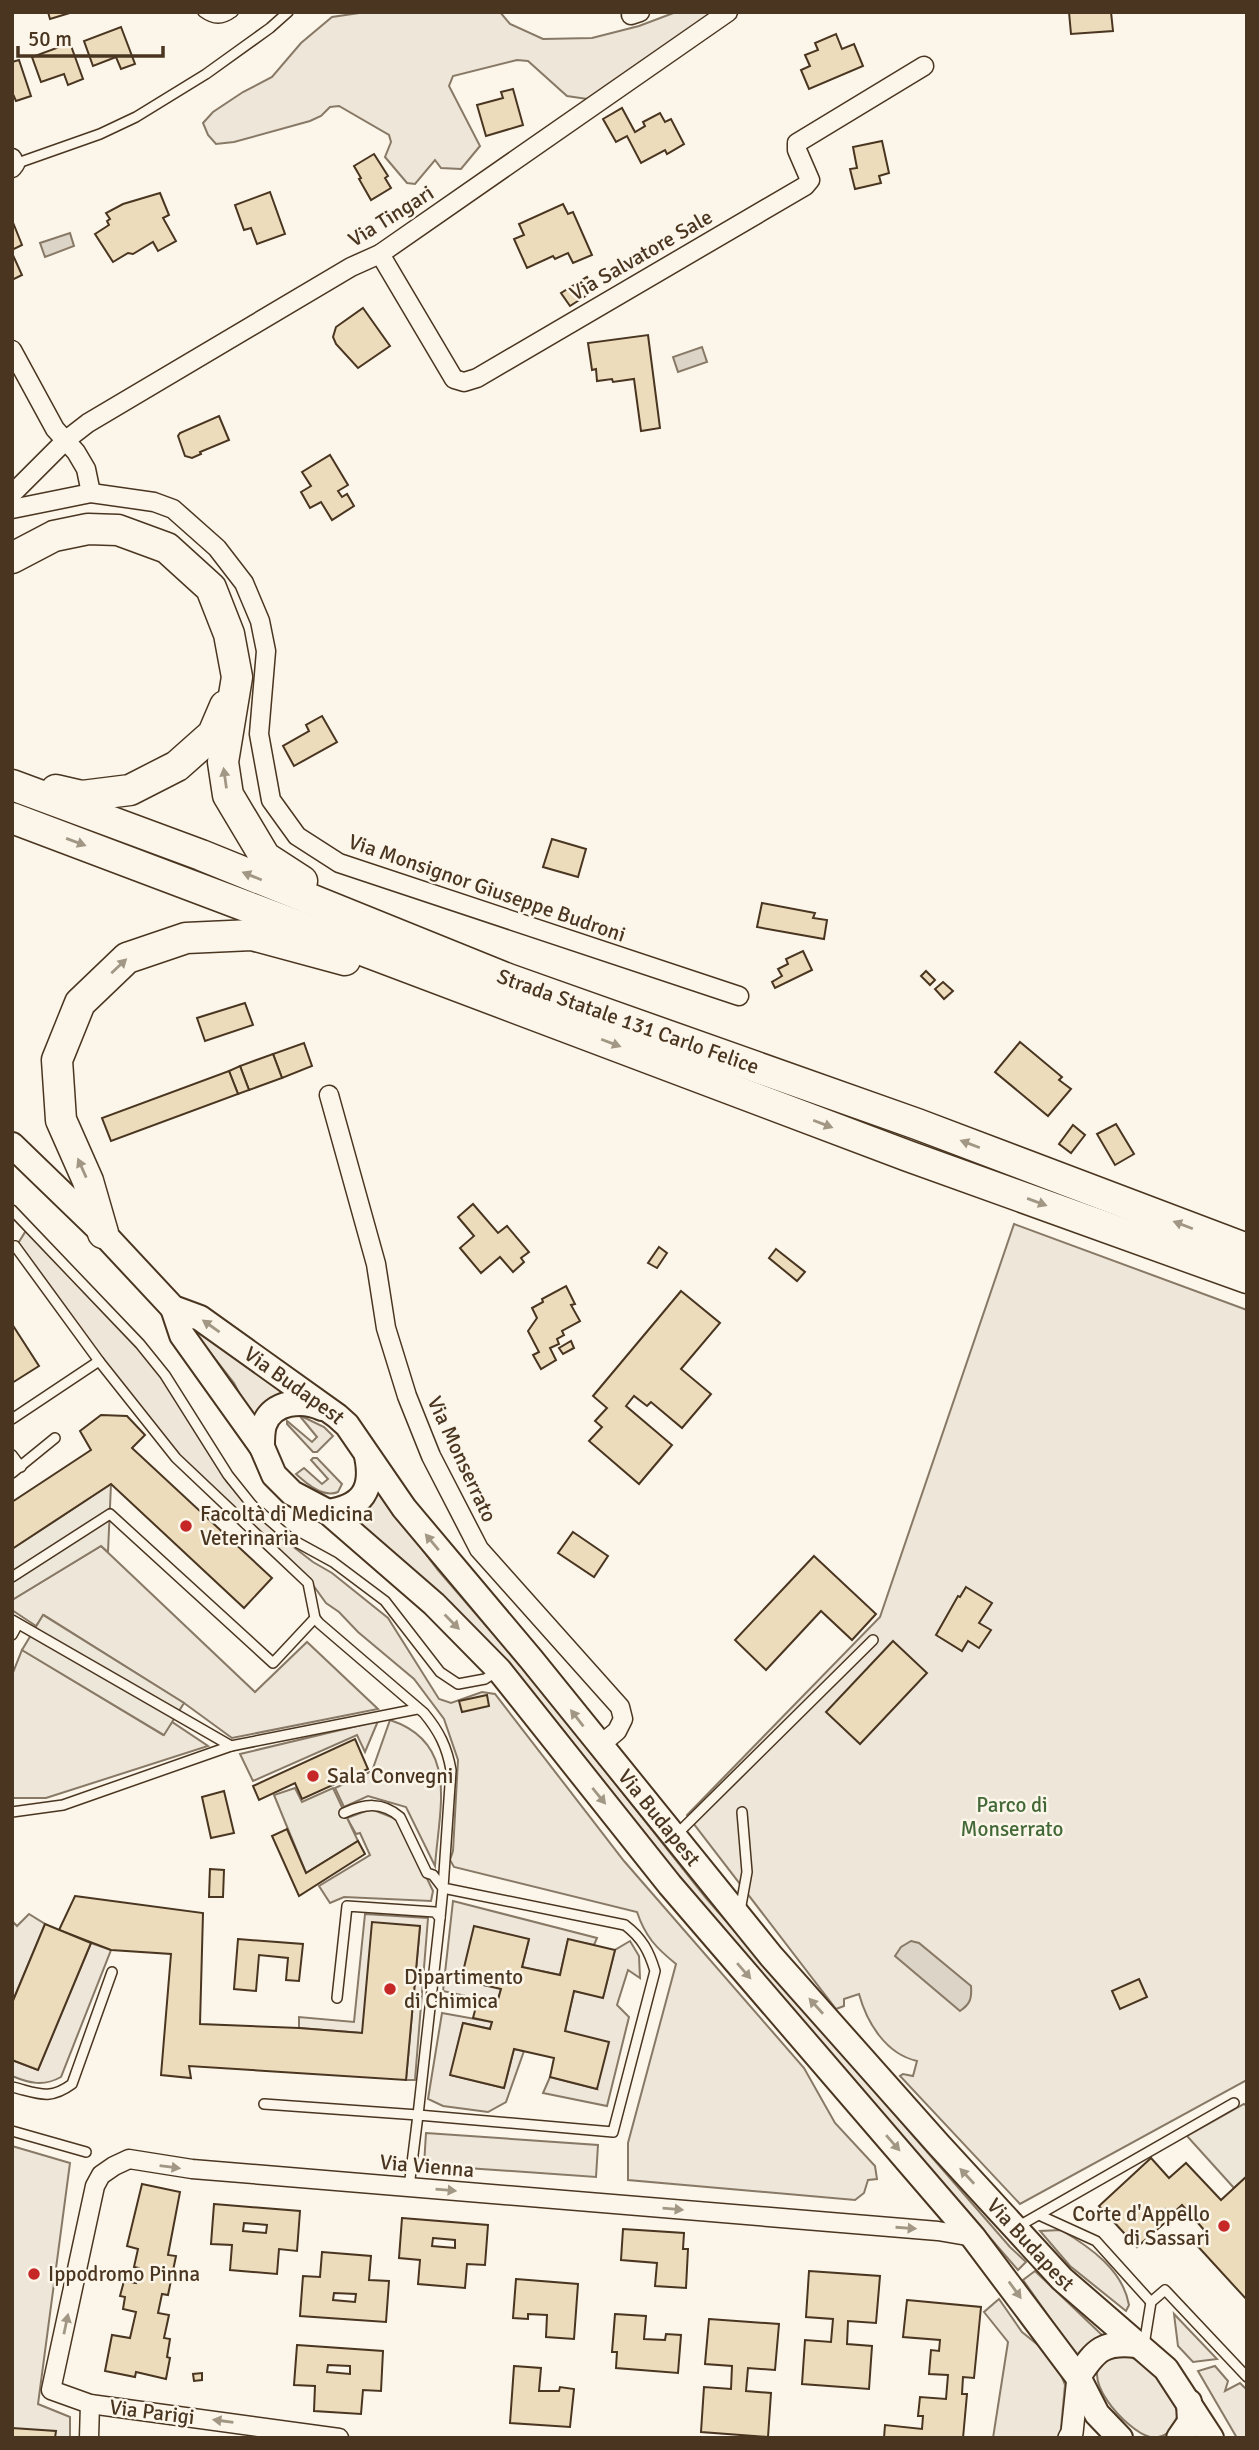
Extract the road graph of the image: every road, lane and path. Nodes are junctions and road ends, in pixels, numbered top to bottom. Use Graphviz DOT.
graph roads {
  1 [pos="203,12"];
  2 [pos="233,12"];
  3 [pos="288,12"];
  4 [pos="728,12"];
  5 [pos="924,66"];
  6 [pos="13,164"];
  7 [pos="380,254"];
  8 [pos="12,350"];
  9 [pos="66,440"];
  10 [pos="12,494"];
  11 [pos="91,494"];
  12 [pos="12,509"];
  13 [pos="12,558"];
  14 [pos="237,677"];
  15 [pos="12,783"];
  16 [pos="12,818"];
  17 [pos="508,979"];
  18 [pos="739,996"];
  19 [pos="547,1019"];
  20 [pos="329,1096"];
  21 [pos="12,1145"];
  22 [pos="12,1210"];
  23 [pos="103,1233"];
  24 [pos="12,1248"];
  25 [pos="1247,1249"];
  26 [pos="1247,1278"];
  27 [pos="173,1308"];
  28 [pos="99,1361"];
  29 [pos="326,1410"];
  30 [pos="12,1419"];
  31 [pos="55,1438"];
  32 [pos="262,1447"];
  33 [pos="12,1455"];
  34 [pos="367,1455"];
  35 [pos="17,1470"];
  36 [pos="328,1512"];
  37 [pos="12,1577"];
  38 [pos="315,1618"];
  39 [pos="15,1622"];
  40 [pos="12,1636"];
  41 [pos="873,1640"];
  42 [pos="499,1670"];
  43 [pos="417,1709"];
  44 [pos="230,1746"];
  45 [pos="599,1746"];
  46 [pos="12,1812"];
  47 [pos="742,1812"];
  48 [pos="344,1813"];
  49 [pos="674,1837"];
  50 [pos="443,1888"];
  51 [pos="739,1917"];
  52 [pos="440,1918"];
  53 [pos="112,1972"];
  54 [pos="337,1998"];
  55 [pos="12,2087"];
  56 [pos="1234,2103"];
  57 [pos="264,2104"];
  58 [pos="418,2115"];
  59 [pos="12,2131"];
  60 [pos="86,2152"];
  61 [pos="409,2187"];
  62 [pos="1039,2215"];
  63 [pos="1016,2228"];
  64 [pos="973,2236"];
  65 [pos="1151,2302"];
  66 [pos="1140,2347"];
  67 [pos="1079,2377"];
  68 [pos="1247,2377"];
  69 [pos="51,2390"];
  70 [pos="1189,2402"];
  71 [pos="90,2404"];
  72 [pos="89,2438"];
  73 [pos="339,2438"];
  74 [pos="1069,2438"];
  75 [pos="1120,2438"];
  76 [pos="1179,2438"];
  77 [pos="1212,2438"];
  1 -- 2 [label="lane"];
  3 -- 6 [label="lane"];
  4 -- 7 [label="street, Via Tingari"];
  5 -- 7 [label="street, Via Salvatore Sale"];
  7 -- 9 [label="street, Via Tingari"];
  8 -- 9 [label="street"];
  9 -- 10 [label="street, Via Tingari"];
  9 -- 11 [label="street"];
  11 -- 12 [label="street"];
  11 -- 18 [label="street, Via Monsignor Giuseppe Budroni"];
  13 -- 14 [label="highway"];
  14 -- 15 [label="highway"];
  17 -- 14 [label="highway, one-way"];
  17 -- 15 [label="highway, Strada Statale 131 Carlo Felice, one-way"];
  16 -- 19 [label="highway, Strada Statale 131 Carlo Felice, one-way"];
  25 -- 17 [label="highway, Strada Statale 131 Carlo Felice, one-way"];
  23 -- 19 [label="highway, one-way"];
  19 -- 26 [label="highway, Strada Statale 131 Carlo Felice, one-way"];
  20 -- 45 [label="street, Via Monserrato"];
  21 -- 23 [label="main road, Via Budapest"];
  22 -- 42 [label="lane"];
  23 -- 27 [label="main road, Via Budapest"];
  24 -- 28 [label="lane"];
  29 -- 27 [label="main road, Via Budapest, one-way"];
  27 -- 32 [label="main road, Via Budapest"];
  28 -- 30 [label="lane"];
  28 -- 38 [label="lane"];
  29 -- 32 [label="main road"];
  29 -- 34 [label="main road, Via Budapest"];
  31 -- 35 [label="lane"];
  32 -- 36 [label="main road, Via Budapest"];
  33 -- 35 [label="lane"];
  34 -- 36 [label="main road"];
  45 -- 34 [label="main road, Via Budapest, one-way"];
  36 -- 42 [label="main road, Via Budapest, one-way"];
  37 -- 38 [label="lane"];
  38 -- 43 [label="lane"];
  39 -- 40 [label="lane"];
  39 -- 44 [label="lane"];
  41 -- 49 [label="lane"];
  42 -- 64 [label="main road, Via Budapest, one-way"];
  43 -- 44 [label="lane"];
  43 -- 50 [label="lane"];
  44 -- 46 [label="lane"];
  45 -- 49 [label="main road, Via Budapest"];
  47 -- 51 [label="lane"];
  48 -- 50 [label="lane"];
  49 -- 51 [label="main road, Via Budapest"];
  50 -- 52 [label="lane"];
  50 -- 58 [label="lane"];
  63 -- 51 [label="main road, Via Budapest, one-way"];
  52 -- 54 [label="lane"];
  52 -- 58 [label="lane"];
  53 -- 55 [label="lane"];
  56 -- 62 [label="lane"];
  57 -- 58 [label="lane"];
  58 -- 61 [label="lane"];
  59 -- 60 [label="lane"];
  61 -- 64 [label="street, Via Vienna, one-way"];
  69 -- 61 [label="street, Via Vienna, one-way"];
  62 -- 63 [label="lane"];
  62 -- 65 [label="lane"];
  63 -- 66 [label="main road, Via Budapest"];
  64 -- 67 [label="main road, Via Budapest, one-way"];
  65 -- 66 [label="lane"];
  65 -- 68 [label="lane"];
  66 -- 67 [label="main road"];
  66 -- 70 [label="main road, Via Budapest"];
  67 -- 74 [label="street"];
  67 -- 75 [label="main road, Via Budapest"];
  69 -- 71 [label="street, Via Parigi"];
  70 -- 76 [label="main road"];
  70 -- 77 [label="main road, Via Budapest"];
  71 -- 72 [label="street, Via Parigi"];
  73 -- 71 [label="street, Via Parigi, one-way"];
}
